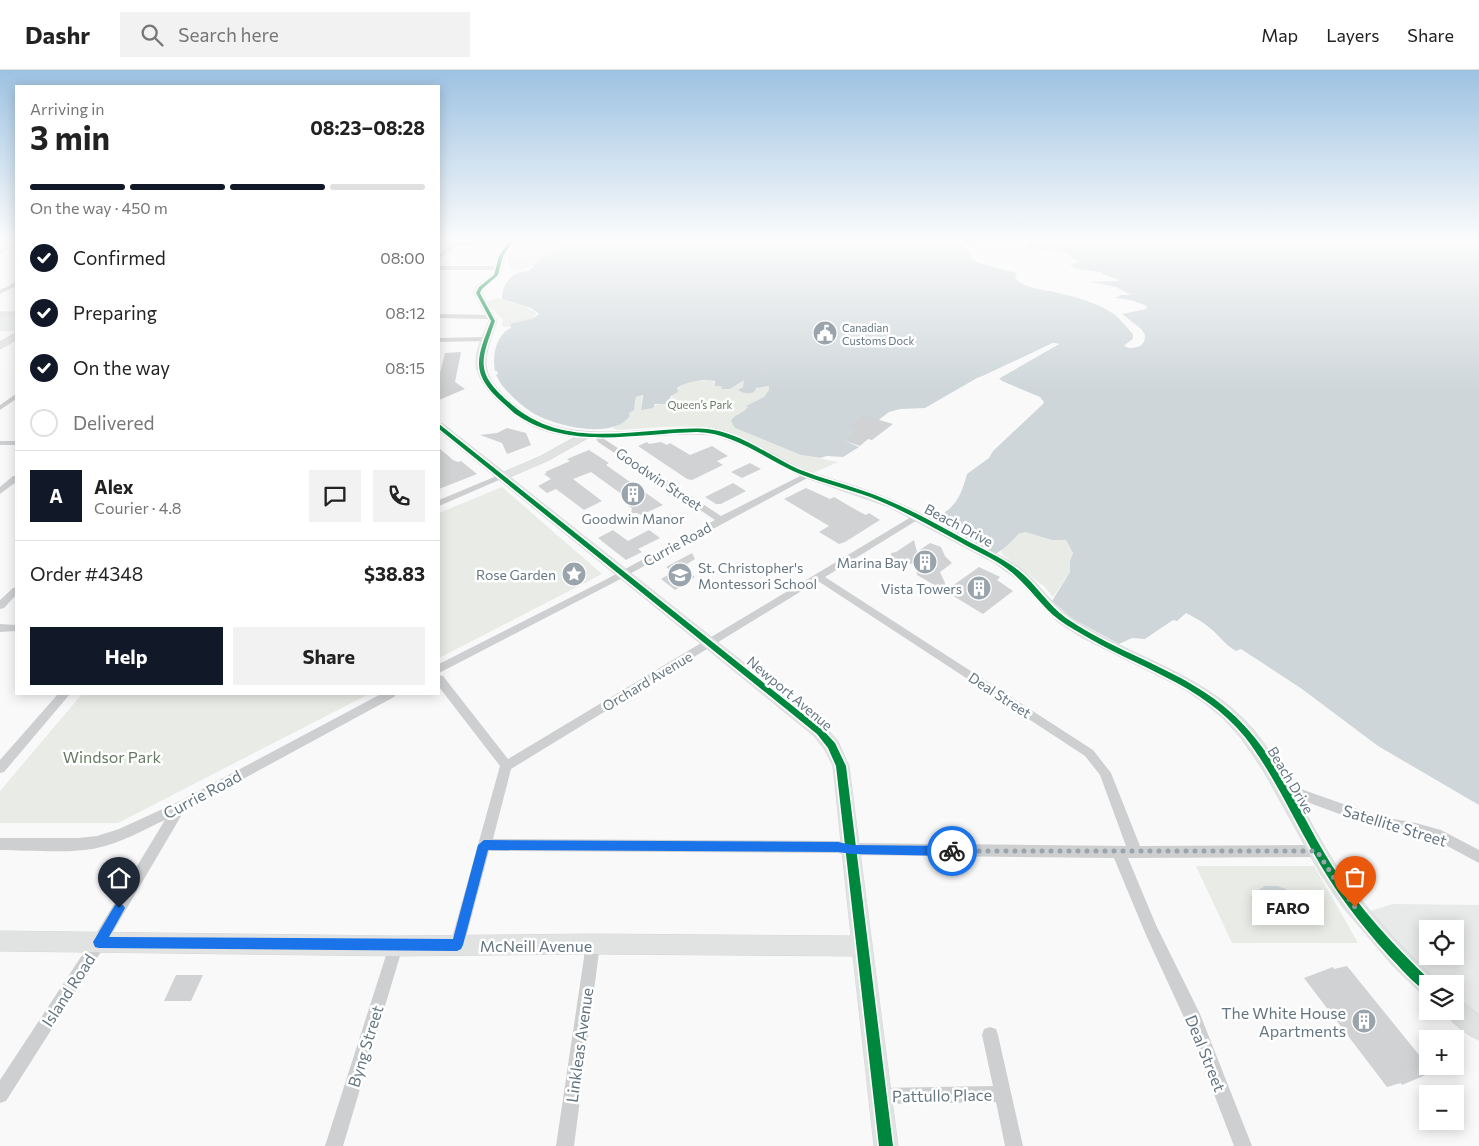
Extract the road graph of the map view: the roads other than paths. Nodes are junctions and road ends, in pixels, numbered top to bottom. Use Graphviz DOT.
graph roads {
  1 [pos="479,290"];
  2 [pos="0,314"];
  3 [pos="15,314"];
  4 [pos="492,317"];
  5 [pos="440,318"];
  6 [pos="15,337"];
  7 [pos="486,339"];
  8 [pos="440,340"];
  9 [pos="0,346"];
  10 [pos="15,397"];
  11 [pos="0,408"];
  12 [pos="440,427"];
  13 [pos="558,432"];
  14 [pos="584,436"];
  15 [pos="598,436"];
  16 [pos="0,442"];
  17 [pos="15,443"];
  18 [pos="555,453"];
  19 [pos="809,475"];
  20 [pos="502,477"];
  21 [pos="15,479"];
  22 [pos="0,491"];
  23 [pos="440,503"];
  24 [pos="916,516"];
  25 [pos="721,520"];
  26 [pos="623,574"];
  27 [pos="819,577"];
  28 [pos="15,591"];
  29 [pos="0,606"];
  30 [pos="0,628"];
  31 [pos="15,628"];
  32 [pos="710,644"];
  33 [pos="440,667"];
  34 [pos="440,680"];
  35 [pos="63,695"];
  36 [pos="388,695"];
  37 [pos="506,766"];
  38 [pos="0,768"];
  39 [pos="1281,787"];
  40 [pos="181,806"];
  41 [pos="0,844"];
  42 [pos="484,845"];
  43 [pos="852,849"];
  44 [pos="1317,851"];
  45 [pos="1118,852"];
  46 [pos="1135,852"];
  47 [pos="1479,857"];
  48 [pos="0,941"];
  49 [pos="99,942"];
  50 [pos="593,944"];
  51 [pos="457,945"];
  52 [pos="396,946"];
  53 [pos="862,946"];
  54 [pos="1419,978"];
  55 [pos="1464,1018"];
  56 [pos="1479,1030"];
  57 [pos="990,1036"];
  58 [pos="1003,1094"];
  59 [pos="0,1095"];
  60 [pos="880,1096"];
  61 [pos="334,1146"];
  62 [pos="565,1146"];
  63 [pos="886,1146"];
  64 [pos="1014,1146"];
  65 [pos="1243,1146"];
  1 -- 4 [label="main road"];
  2 -- 3 [label="main road"];
  4 -- 5 [label="street"];
  4 -- 7 [label="main road, Beach Drive"];
  6 -- 9 [label="main road"];
  7 -- 8 [label="street"];
  7 -- 13 [label="main road, Beach Drive"];
  10 -- 11 [label="street"];
  12 -- 20 [label="main road, Newport Avenue"];
  13 -- 14 [label="main road, Beach Drive"];
  13 -- 18 [label="main road"];
  14 -- 15 [label="main road, Beach Drive"];
  14 -- 18 [label="main road"];
  15 -- 18 [label="main road"];
  15 -- 19 [label="main road, Beach Drive"];
  15 -- 25 [label="street, Goodwin Street"];
  16 -- 17 [label="street"];
  18 -- 20 [label="main road"];
  19 -- 24 [label="main road, Beach Drive"];
  19 -- 25 [label="street, Currie Road"];
  20 -- 23 [label="street"];
  20 -- 26 [label="main road, Newport Avenue"];
  21 -- 22 [label="street"];
  24 -- 27 [label="street, Orchard Avenue"];
  24 -- 39 [label="main road, Beach Drive"];
  25 -- 26 [label="street, Currie Road"];
  26 -- 32 [label="main road, Newport Avenue"];
  26 -- 33 [label="street, Currie Road"];
  27 -- 32 [label="street, Orchard Avenue"];
  27 -- 46 [label="street, Deal Street"];
  28 -- 29 [label="street"];
  30 -- 31 [label="street"];
  32 -- 37 [label="street, Orchard Avenue"];
  32 -- 43 [label="main road, Newport Avenue"];
  34 -- 37 [label="street"];
  35 -- 38 [label="street"];
  36 -- 40 [label="street, Currie Road"];
  37 -- 42 [label="street"];
  39 -- 44 [label="main road, Beach Drive"];
  39 -- 47 [label="street, Satellite Street"];
  40 -- 41 [label="street, Currie Road"];
  40 -- 49 [label="street, Island Road"];
  42 -- 43 [label="street"];
  42 -- 51 [label="street"];
  43 -- 45 [label="street"];
  43 -- 53 [label="main road, Newport Avenue"];
  44 -- 46 [label="street"];
  44 -- 54 [label="main road, Beach Drive"];
  45 -- 46 [label="street"];
  45 -- 65 [label="street, Deal Street"];
  48 -- 49 [label="main road, McNeill Avenue"];
  49 -- 52 [label="main road, McNeill Avenue"];
  49 -- 59 [label="street, Island Road"];
  50 -- 51 [label="main road, McNeill Avenue"];
  50 -- 53 [label="main road, McNeill Avenue"];
  50 -- 62 [label="street, Linkleas Avenue"];
  51 -- 52 [label="main road, McNeill Avenue"];
  52 -- 61 [label="street, Byng Street"];
  53 -- 60 [label="main road, Newport Avenue"];
  55 -- 56 [label="main road"];
  57 -- 58 [label="street, Pattullo Place"];
  58 -- 60 [label="street, Pattullo Place"];
  58 -- 64 [label="street, Pattullo Place"];
  60 -- 63 [label="main road, Newport Avenue"];
}
